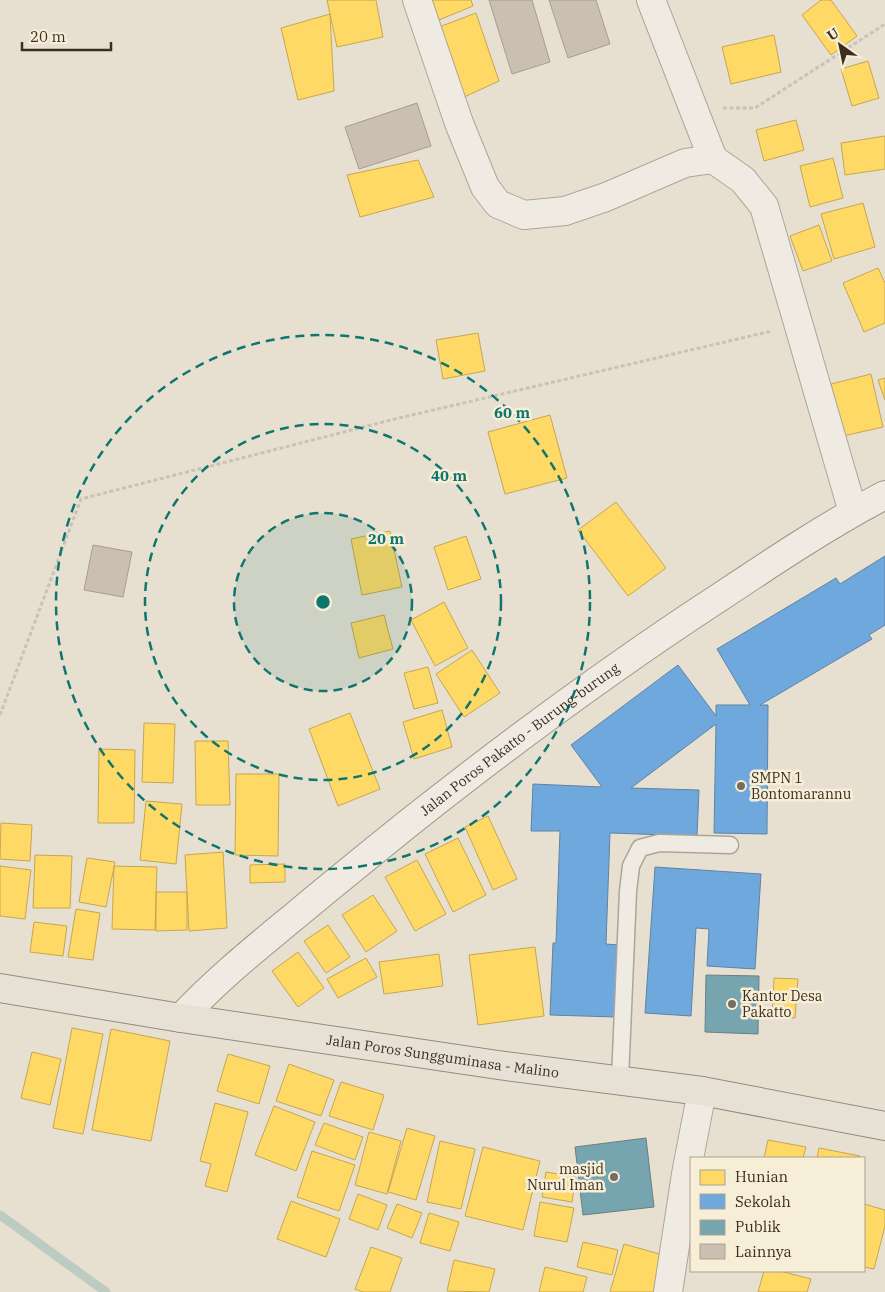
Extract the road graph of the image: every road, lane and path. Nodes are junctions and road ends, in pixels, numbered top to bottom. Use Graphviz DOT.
graph roads {
  1 [pos="417,0"];
  2 [pos="650,0"];
  3 [pos="885,24"];
  4 [pos="692,107"];
  5 [pos="713,159"];
  6 [pos="800,325"];
  7 [pos="885,495"];
  8 [pos="853,512"];
  9 [pos="0,715"];
  10 [pos="730,845"];
  11 [pos="0,988"];
  12 [pos="181,1018"];
  13 [pos="620,1080"];
  14 [pos="702,1091"];
  15 [pos="885,1126"];
  16 [pos="668,1292"];
  1 -- 5 [label="street"];
  2 -- 4 [label="street"];
  3 -- 4 [label="path"];
  4 -- 5 [label="street"];
  5 -- 6 [label="street"];
  6 -- 8 [label="street"];
  6 -- 9 [label="path"];
  7 -- 8 [label="street, Jalan Poros Pakatto - Burung-burung"];
  8 -- 12 [label="street, Jalan Poros Pakatto - Burung-burung"];
  10 -- 13 [label="lane"];
  11 -- 12 [label="main road, Jalan Poros Sungguminasa - Malino"];
  12 -- 13 [label="main road, Jalan Poros Sungguminasa - Malino"];
  13 -- 14 [label="main road, Jalan Poros Sungguminasa - Malino"];
  14 -- 15 [label="main road, Jalan Poros Sungguminasa - Malino"];
  14 -- 16 [label="street"];
}
